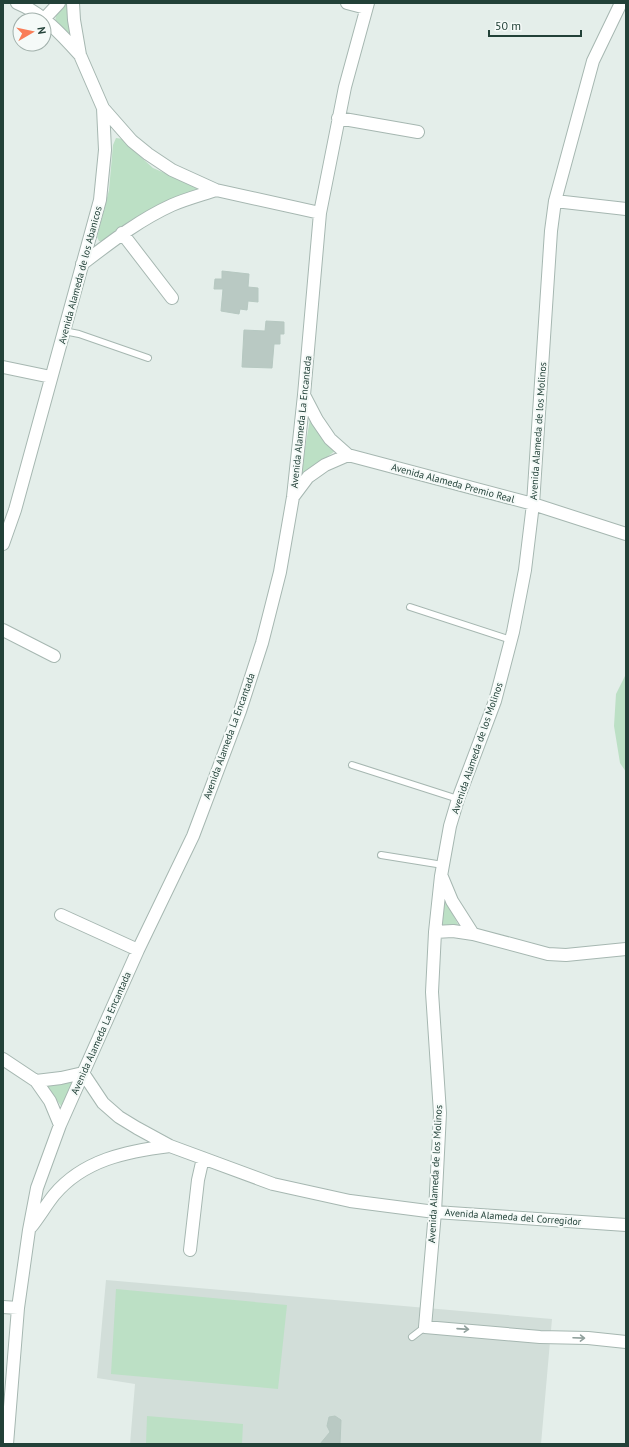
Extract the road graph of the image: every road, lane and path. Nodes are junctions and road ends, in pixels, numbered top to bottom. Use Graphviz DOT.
graph roads {
  1 [pos="16,3"];
  2 [pos="59,3"];
  3 [pos="73,3"];
  4 [pos="347,3"];
  5 [pos="621,3"];
  6 [pos="367,6"];
  7 [pos="32,12"];
  8 [pos="51,12"];
  9 [pos="52,26"];
  10 [pos="80,55"];
  11 [pos="103,108"];
  12 [pos="338,118"];
  13 [pos="418,132"];
  14 [pos="216,190"];
  15 [pos="556,201"];
  16 [pos="626,209"];
  17 [pos="320,213"];
  18 [pos="122,233"];
  19 [pos="82,264"];
  20 [pos="172,298"];
  21 [pos="64,330"];
  22 [pos="148,358"];
  23 [pos="3,367"];
  24 [pos="51,377"];
  25 [pos="304,395"];
  26 [pos="348,455"];
  27 [pos="293,496"];
  28 [pos="533,504"];
  29 [pos="626,534"];
  30 [pos="3,544"];
  31 [pos="410,606"];
  32 [pos="3,630"];
  33 [pos="511,640"];
  34 [pos="54,656"];
  35 [pos="352,765"];
  36 [pos="458,799"];
  37 [pos="381,855"];
  38 [pos="442,870"];
  39 [pos="61,915"];
  40 [pos="434,932"];
  41 [pos="473,934"];
  42 [pos="626,949"];
  43 [pos="138,950"];
  44 [pos="3,1059"];
  45 [pos="83,1073"];
  46 [pos="36,1082"];
  47 [pos="60,1124"];
  48 [pos="170,1146"];
  49 [pos="203,1158"];
  50 [pos="435,1212"];
  51 [pos="626,1225"];
  52 [pos="29,1230"];
  53 [pos="190,1250"];
  54 [pos="3,1307"];
  55 [pos="18,1308"];
  56 [pos="425,1326"];
  57 [pos="412,1338"];
  58 [pos="626,1342"];
  59 [pos="8,1444"];
  1 -- 7 [label="street"];
  2 -- 8 [label="street"];
  3 -- 10 [label="street, Avenida Alameda de los Abanicos"];
  4 -- 6 [label="street"];
  5 -- 15 [label="street, Avenida Alameda de los Molinos"];
  6 -- 12 [label="street, Avenida Alameda La Encantada"];
  9 -- 10 [label="street"];
  10 -- 11 [label="street, Avenida Alameda de los Abanicos"];
  11 -- 14 [label="street"];
  11 -- 19 [label="street, Avenida Alameda de los Abanicos"];
  12 -- 13 [label="street"];
  12 -- 17 [label="street, Avenida Alameda La Encantada"];
  14 -- 17 [label="street"];
  14 -- 18 [label="street"];
  15 -- 16 [label="street"];
  15 -- 28 [label="street, Avenida Alameda de los Molinos"];
  17 -- 25 [label="street, Avenida Alameda La Encantada"];
  18 -- 19 [label="street"];
  18 -- 20 [label="street"];
  19 -- 21 [label="street, Avenida Alameda de los Abanicos"];
  21 -- 22 [label="lane"];
  21 -- 24 [label="street, Avenida Alameda de los Abanicos"];
  23 -- 24 [label="street"];
  24 -- 30 [label="street, Avenida Alameda de los Abanicos"];
  25 -- 26 [label="street, Avenida Alameda Premio Real"];
  25 -- 27 [label="street, Avenida Alameda La Encantada"];
  26 -- 27 [label="street"];
  26 -- 28 [label="street, Avenida Alameda Premio Real"];
  27 -- 43 [label="street, Avenida Alameda La Encantada"];
  28 -- 29 [label="street, Avenida Alameda Premio Real"];
  28 -- 33 [label="street, Avenida Alameda de los Molinos"];
  31 -- 33 [label="lane"];
  32 -- 34 [label="street"];
  33 -- 36 [label="street, Avenida Alameda de los Molinos"];
  35 -- 36 [label="lane"];
  36 -- 38 [label="street, Avenida Alameda de los Molinos"];
  37 -- 38 [label="lane"];
  38 -- 40 [label="street, Avenida Alameda de los Molinos"];
  38 -- 41 [label="street"];
  39 -- 43 [label="street"];
  40 -- 41 [label="street"];
  40 -- 50 [label="street, Avenida Alameda de los Molinos"];
  41 -- 42 [label="street"];
  43 -- 45 [label="street, Avenida Alameda La Encantada"];
  44 -- 46 [label="street"];
  45 -- 46 [label="street"];
  45 -- 47 [label="street, Avenida Alameda La Encantada"];
  45 -- 48 [label="street, Avenida Alameda del Corregidor"];
  46 -- 47 [label="street"];
  47 -- 52 [label="street, Avenida Alameda La Encantada"];
  48 -- 49 [label="street, Avenida Alameda del Corregidor"];
  48 -- 52 [label="street, Avenida Alameda del Corregidor"];
  49 -- 50 [label="street, Avenida Alameda del Corregidor"];
  49 -- 53 [label="street"];
  50 -- 51 [label="street, Avenida Alameda del Corregidor"];
  50 -- 56 [label="street, Avenida Alameda de los Molinos"];
  52 -- 55 [label="street, Avenida Alameda La Encantada"];
  54 -- 55 [label="street"];
  55 -- 59 [label="street, Avenida Alameda La Encantada"];
  56 -- 57 [label="lane"];
  56 -- 58 [label="street, one-way"];
}
